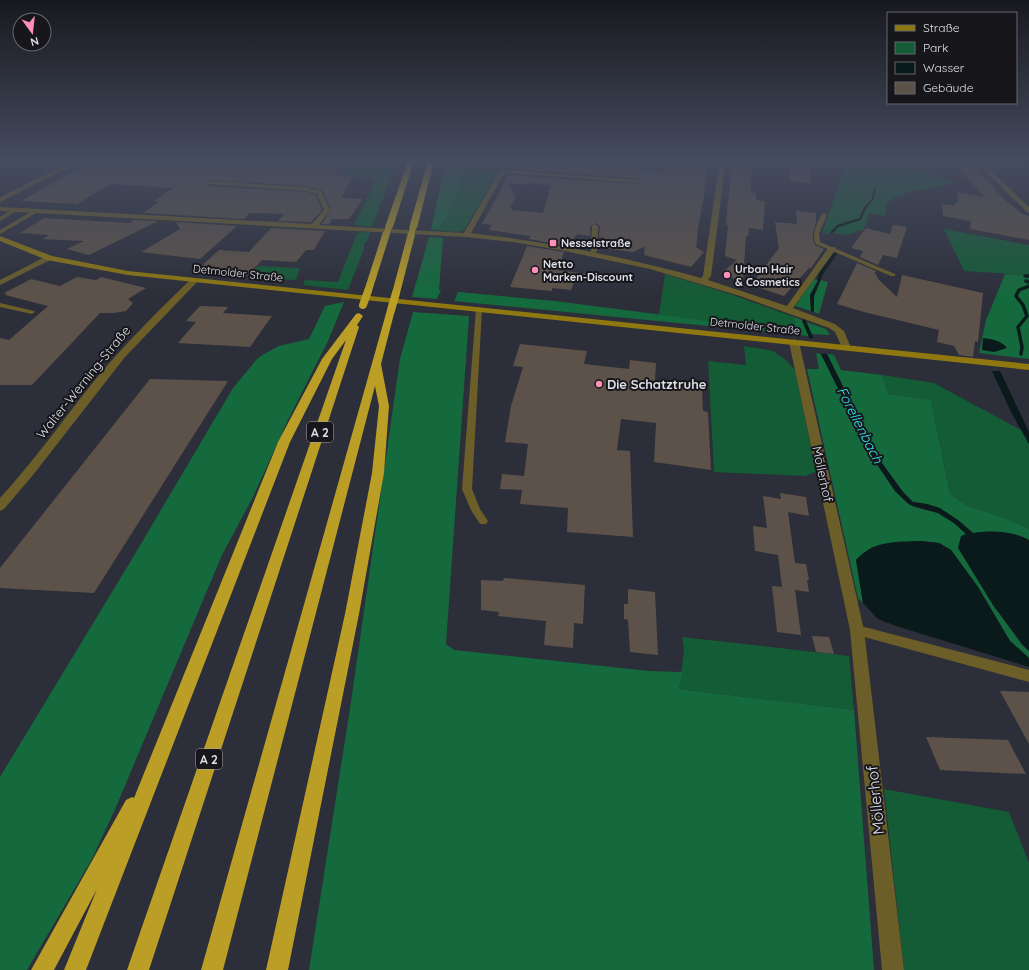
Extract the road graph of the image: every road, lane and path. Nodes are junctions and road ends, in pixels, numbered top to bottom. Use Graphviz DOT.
graph roads {
  1 [pos="325,206"];
  2 [pos="396,206"];
  3 [pos="419,206"];
  4 [pos="482,206"];
  5 [pos="717,206"];
  6 [pos="0,209"];
  7 [pos="15,210"];
  8 [pos="36,211"];
  9 [pos="824,216"];
  10 [pos="0,219"];
  11 [pos="314,226"];
  12 [pos="595,226"];
  13 [pos="0,232"];
  14 [pos="466,235"];
  15 [pos="0,238"];
  16 [pos="832,249"];
  17 [pos="592,254"];
  18 [pos="50,258"];
  19 [pos="893,275"];
  20 [pos="194,281"];
  21 [pos="703,281"];
  22 [pos="0,283"];
  23 [pos="0,305"];
  24 [pos="479,309"];
  25 [pos="788,310"];
  26 [pos="32,312"];
  27 [pos="359,316"];
  28 [pos="794,342"];
  29 [pos="846,348"];
  30 [pos="376,360"];
  31 [pos="1029,367"];
  32 [pos="0,506"];
  33 [pos="483,521"];
  34 [pos="857,630"];
  35 [pos="1029,676"];
  36 [pos="155,764"];
  37 [pos="42,970"];
  38 [pos="75,970"];
  39 [pos="138,970"];
  40 [pos="212,970"];
  41 [pos="277,970"];
  42 [pos="892,970"];
  1 -- 11 [label="street"];
  2 -- 27 [label="highway, A 2, bridge"];
  3 -- 30 [label="highway, bridge"];
  4 -- 14 [label="street"];
  5 -- 21 [label="street"];
  6 -- 7 [label="street"];
  7 -- 8 [label="street"];
  7 -- 10 [label="lane"];
  8 -- 11 [label="street"];
  8 -- 13 [label="lane"];
  9 -- 16 [label="lane"];
  11 -- 14 [label="street"];
  12 -- 17 [label="lane"];
  14 -- 17 [label="street"];
  15 -- 18 [label="street, Detmolder Straße"];
  16 -- 19 [label="lane"];
  16 -- 25 [label="street"];
  17 -- 21 [label="street"];
  18 -- 20 [label="street, Detmolder Straße"];
  18 -- 22 [label="street"];
  20 -- 24 [label="street, Detmolder Straße"];
  20 -- 32 [label="street, Walter-Werning-Straße"];
  21 -- 25 [label="street"];
  23 -- 26 [label="lane"];
  24 -- 28 [label="street, Detmolder Straße"];
  24 -- 33 [label="lane"];
  25 -- 29 [label="street"];
  27 -- 36 [label="highway"];
  27 -- 39 [label="highway, A 2"];
  28 -- 29 [label="street, Detmolder Straße"];
  28 -- 34 [label="street, Möllerhof"];
  29 -- 31 [label="street, Detmolder Straße"];
  30 -- 40 [label="highway"];
  30 -- 41 [label="highway"];
  34 -- 35 [label="lane"];
  34 -- 42 [label="street, Möllerhof"];
  36 -- 37 [label="highway"];
  36 -- 38 [label="highway"];
}
